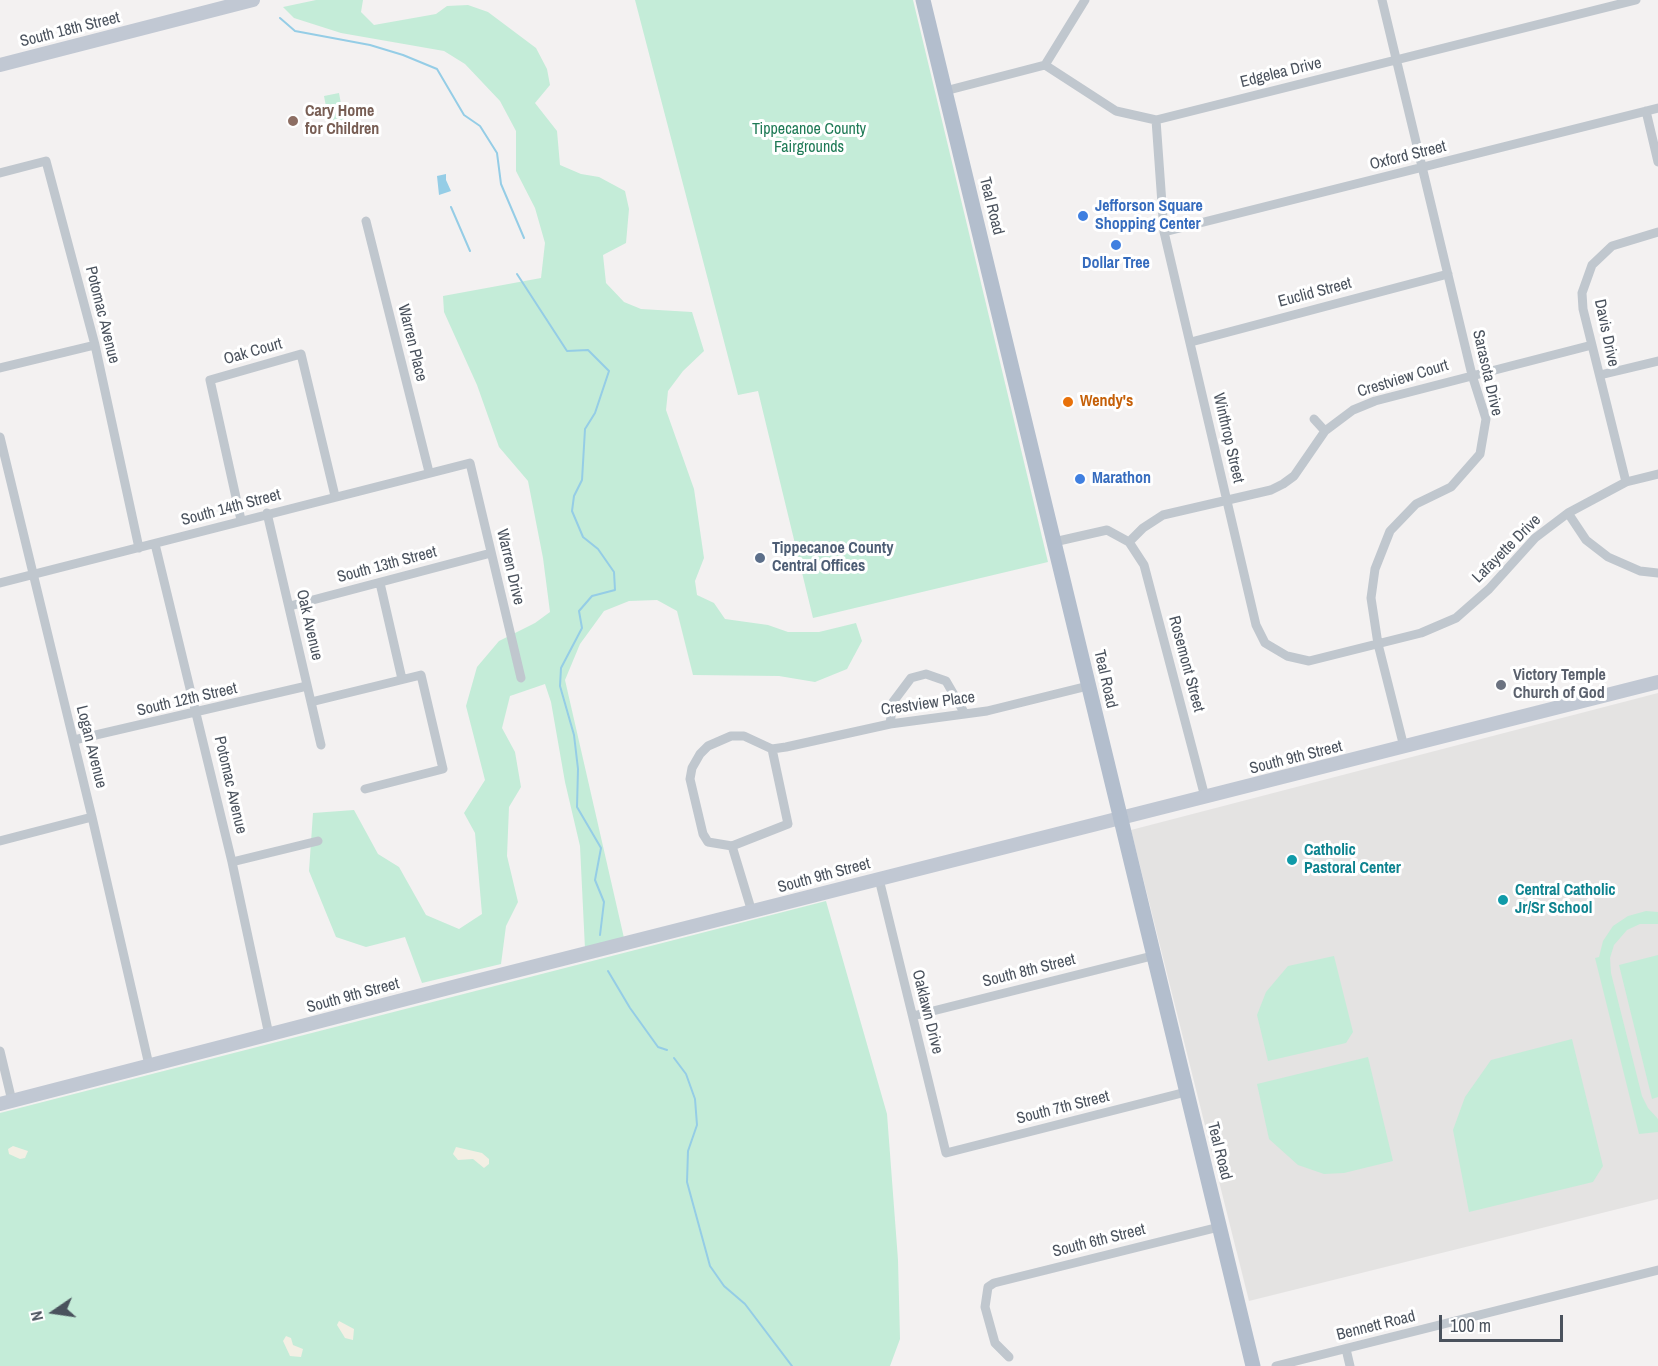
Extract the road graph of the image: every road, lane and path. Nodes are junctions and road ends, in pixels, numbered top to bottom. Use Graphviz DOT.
graph roads {
  1 [pos="253,0"];
  2 [pos="923,0"];
  3 [pos="1085,0"];
  4 [pos="1382,0"];
  5 [pos="1636,0"];
  6 [pos="1396,60"];
  7 [pos="0,65"];
  8 [pos="1045,65"];
  9 [pos="945,91"];
  10 [pos="1658,108"];
  11 [pos="1646,111"];
  12 [pos="1156,120"];
  13 [pos="1658,162"];
  14 [pos="1422,168"];
  15 [pos="0,173"];
  16 [pos="366,221"];
  17 [pos="1164,231"];
  18 [pos="1658,232"];
  19 [pos="1448,274"];
  20 [pos="1191,342"];
  21 [pos="94,345"];
  22 [pos="1592,345"];
  23 [pos="1658,361"];
  24 [pos="0,368"];
  25 [pos="1472,375"];
  26 [pos="1600,375"];
  27 [pos="1314,418"];
  28 [pos="1325,431"];
  29 [pos="0,437"];
  30 [pos="470,463"];
  31 [pos="429,472"];
  32 [pos="1658,474"];
  33 [pos="1626,482"];
  34 [pos="335,496"];
  35 [pos="1226,500"];
  36 [pos="267,513"];
  37 [pos="1568,513"];
  38 [pos="241,520"];
  39 [pos="1054,542"];
  40 [pos="1129,542"];
  41 [pos="155,543"];
  42 [pos="140,548"];
  43 [pos="491,553"];
  44 [pos="1658,573"];
  45 [pos="33,574"];
  46 [pos="0,583"];
  47 [pos="380,583"];
  48 [pos="290,606"];
  49 [pos="1378,644"];
  50 [pos="521,678"];
  51 [pos="402,679"];
  52 [pos="1658,682"];
  53 [pos="307,686"];
  54 [pos="1088,686"];
  55 [pos="311,702"];
  56 [pos="197,714"];
  57 [pos="965,714"];
  58 [pos="890,723"];
  59 [pos="74,740"];
  60 [pos="321,745"];
  61 [pos="1404,747"];
  62 [pos="772,748"];
  63 [pos="365,789"];
  64 [pos="1205,797"];
  65 [pos="92,817"];
  66 [pos="1119,818"];
  67 [pos="0,841"];
  68 [pos="318,841"];
  69 [pos="732,846"];
  70 [pos="232,862"];
  71 [pos="879,879"];
  72 [pos="752,912"];
  73 [pos="1152,956"];
  74 [pos="913,1016"];
  75 [pos="268,1035"];
  76 [pos="0,1051"];
  77 [pos="149,1065"];
  78 [pos="1186,1092"];
  79 [pos="6,1103"];
  80 [pos="946,1153"];
  81 [pos="1219,1227"];
  82 [pos="1658,1270"];
  83 [pos="1346,1349"];
  84 [pos="1009,1357"];
  85 [pos="1253,1366"];
  86 [pos="1276,1366"];
  87 [pos="1350,1366"];
  1 -- 7 [label="street, South 18th Street"];
  2 -- 9 [label="main road, Teal Road"];
  3 -- 8 [label="street"];
  4 -- 6 [label="street, Sarasota Drive"];
  5 -- 6 [label="street, Edgelea Drive"];
  6 -- 12 [label="street, Edgelea Drive"];
  6 -- 14 [label="street, Sarasota Drive"];
  8 -- 9 [label="street"];
  8 -- 12 [label="street, Edgelea Drive"];
  9 -- 39 [label="main road, Teal Road"];
  10 -- 11 [label="street, Oxford Street"];
  11 -- 13 [label="street"];
  11 -- 14 [label="street, Oxford Street"];
  12 -- 17 [label="street, Winthrop Street"];
  14 -- 17 [label="street, Oxford Street"];
  14 -- 19 [label="street, Sarasota Drive"];
  15 -- 21 [label="street, Potomac Avenue"];
  16 -- 31 [label="street, Warren Place"];
  17 -- 20 [label="street, Winthrop Street"];
  18 -- 22 [label="street, Davis Drive"];
  19 -- 20 [label="street, Euclid Street"];
  19 -- 25 [label="street, Sarasota Drive"];
  20 -- 35 [label="street, Winthrop Street"];
  21 -- 24 [label="street"];
  21 -- 42 [label="street, Potomac Avenue"];
  22 -- 25 [label="street, Crestview Court"];
  22 -- 26 [label="street, Davis Drive"];
  23 -- 26 [label="street"];
  25 -- 28 [label="street, Crestview Court"];
  25 -- 49 [label="street, Sarasota Drive"];
  26 -- 33 [label="street, Davis Drive"];
  27 -- 28 [label="street"];
  28 -- 35 [label="street, Crestview Court"];
  29 -- 45 [label="street, Logan Avenue"];
  30 -- 31 [label="street, South 14th Street"];
  30 -- 43 [label="street, Warren Drive"];
  31 -- 34 [label="street, South 14th Street"];
  32 -- 33 [label="street, Lafayette Drive"];
  33 -- 37 [label="street, Lafayette Drive"];
  34 -- 36 [label="street, South 14th Street"];
  34 -- 38 [label="street, Oak Court"];
  35 -- 40 [label="street, Crestview Court"];
  35 -- 49 [label="street, Winthrop Street"];
  36 -- 38 [label="street, South 14th Street"];
  36 -- 48 [label="street, Oak Avenue"];
  37 -- 44 [label="street"];
  37 -- 49 [label="street, Lafayette Drive"];
  38 -- 41 [label="street, South 14th Street"];
  39 -- 40 [label="street"];
  39 -- 54 [label="main road, Teal Road"];
  40 -- 64 [label="street, Rosemont Street"];
  41 -- 42 [label="street, South 14th Street"];
  41 -- 56 [label="street, Potomac Avenue"];
  42 -- 45 [label="street, South 14th Street"];
  43 -- 47 [label="street, South 13th Street"];
  43 -- 50 [label="street, Warren Drive"];
  45 -- 46 [label="street, South 14th Street"];
  45 -- 59 [label="street, Logan Avenue"];
  47 -- 48 [label="street, South 13th Street"];
  47 -- 51 [label="street"];
  48 -- 53 [label="street, Oak Avenue"];
  49 -- 61 [label="street, Sarasota Drive"];
  51 -- 55 [label="street"];
  51 -- 63 [label="street"];
  52 -- 61 [label="street, South 9th Street"];
  53 -- 55 [label="street, Oak Avenue"];
  53 -- 56 [label="street, South 12th Street"];
  54 -- 57 [label="street, Crestview Place"];
  54 -- 66 [label="main road, Teal Road"];
  55 -- 60 [label="street, Oak Avenue"];
  56 -- 59 [label="street, South 12th Street"];
  56 -- 70 [label="street, Potomac Avenue"];
  57 -- 58 [label="street, Crestview Place"];
  57 -- 58 [label="street"];
  58 -- 62 [label="street, Crestview Place"];
  59 -- 65 [label="street, Logan Avenue"];
  61 -- 64 [label="street, South 9th Street"];
  62 -- 69 [label="street"];
  62 -- 69 [label="street"];
  64 -- 66 [label="street, South 9th Street"];
  65 -- 67 [label="street"];
  65 -- 77 [label="street, Logan Avenue"];
  66 -- 71 [label="street, South 9th Street"];
  66 -- 73 [label="main road, Teal Road"];
  68 -- 70 [label="street"];
  69 -- 72 [label="street"];
  70 -- 75 [label="street, Potomac Avenue"];
  71 -- 72 [label="street, South 9th Street"];
  71 -- 74 [label="street, Oaklawn Drive"];
  72 -- 75 [label="street, South 9th Street"];
  73 -- 74 [label="street, South 8th Street"];
  73 -- 78 [label="main road, Teal Road"];
  74 -- 80 [label="street, Oaklawn Drive"];
  75 -- 77 [label="street, South 9th Street"];
  76 -- 79 [label="street"];
  77 -- 79 [label="street, South 9th Street"];
  78 -- 80 [label="street, South 7th Street"];
  78 -- 81 [label="main road, Teal Road"];
  81 -- 84 [label="street, South 6th Street"];
  81 -- 85 [label="main road, Teal Road"];
  82 -- 83 [label="street, Bennett Road"];
  83 -- 86 [label="street, Bennett Road"];
  83 -- 87 [label="street"];
}
